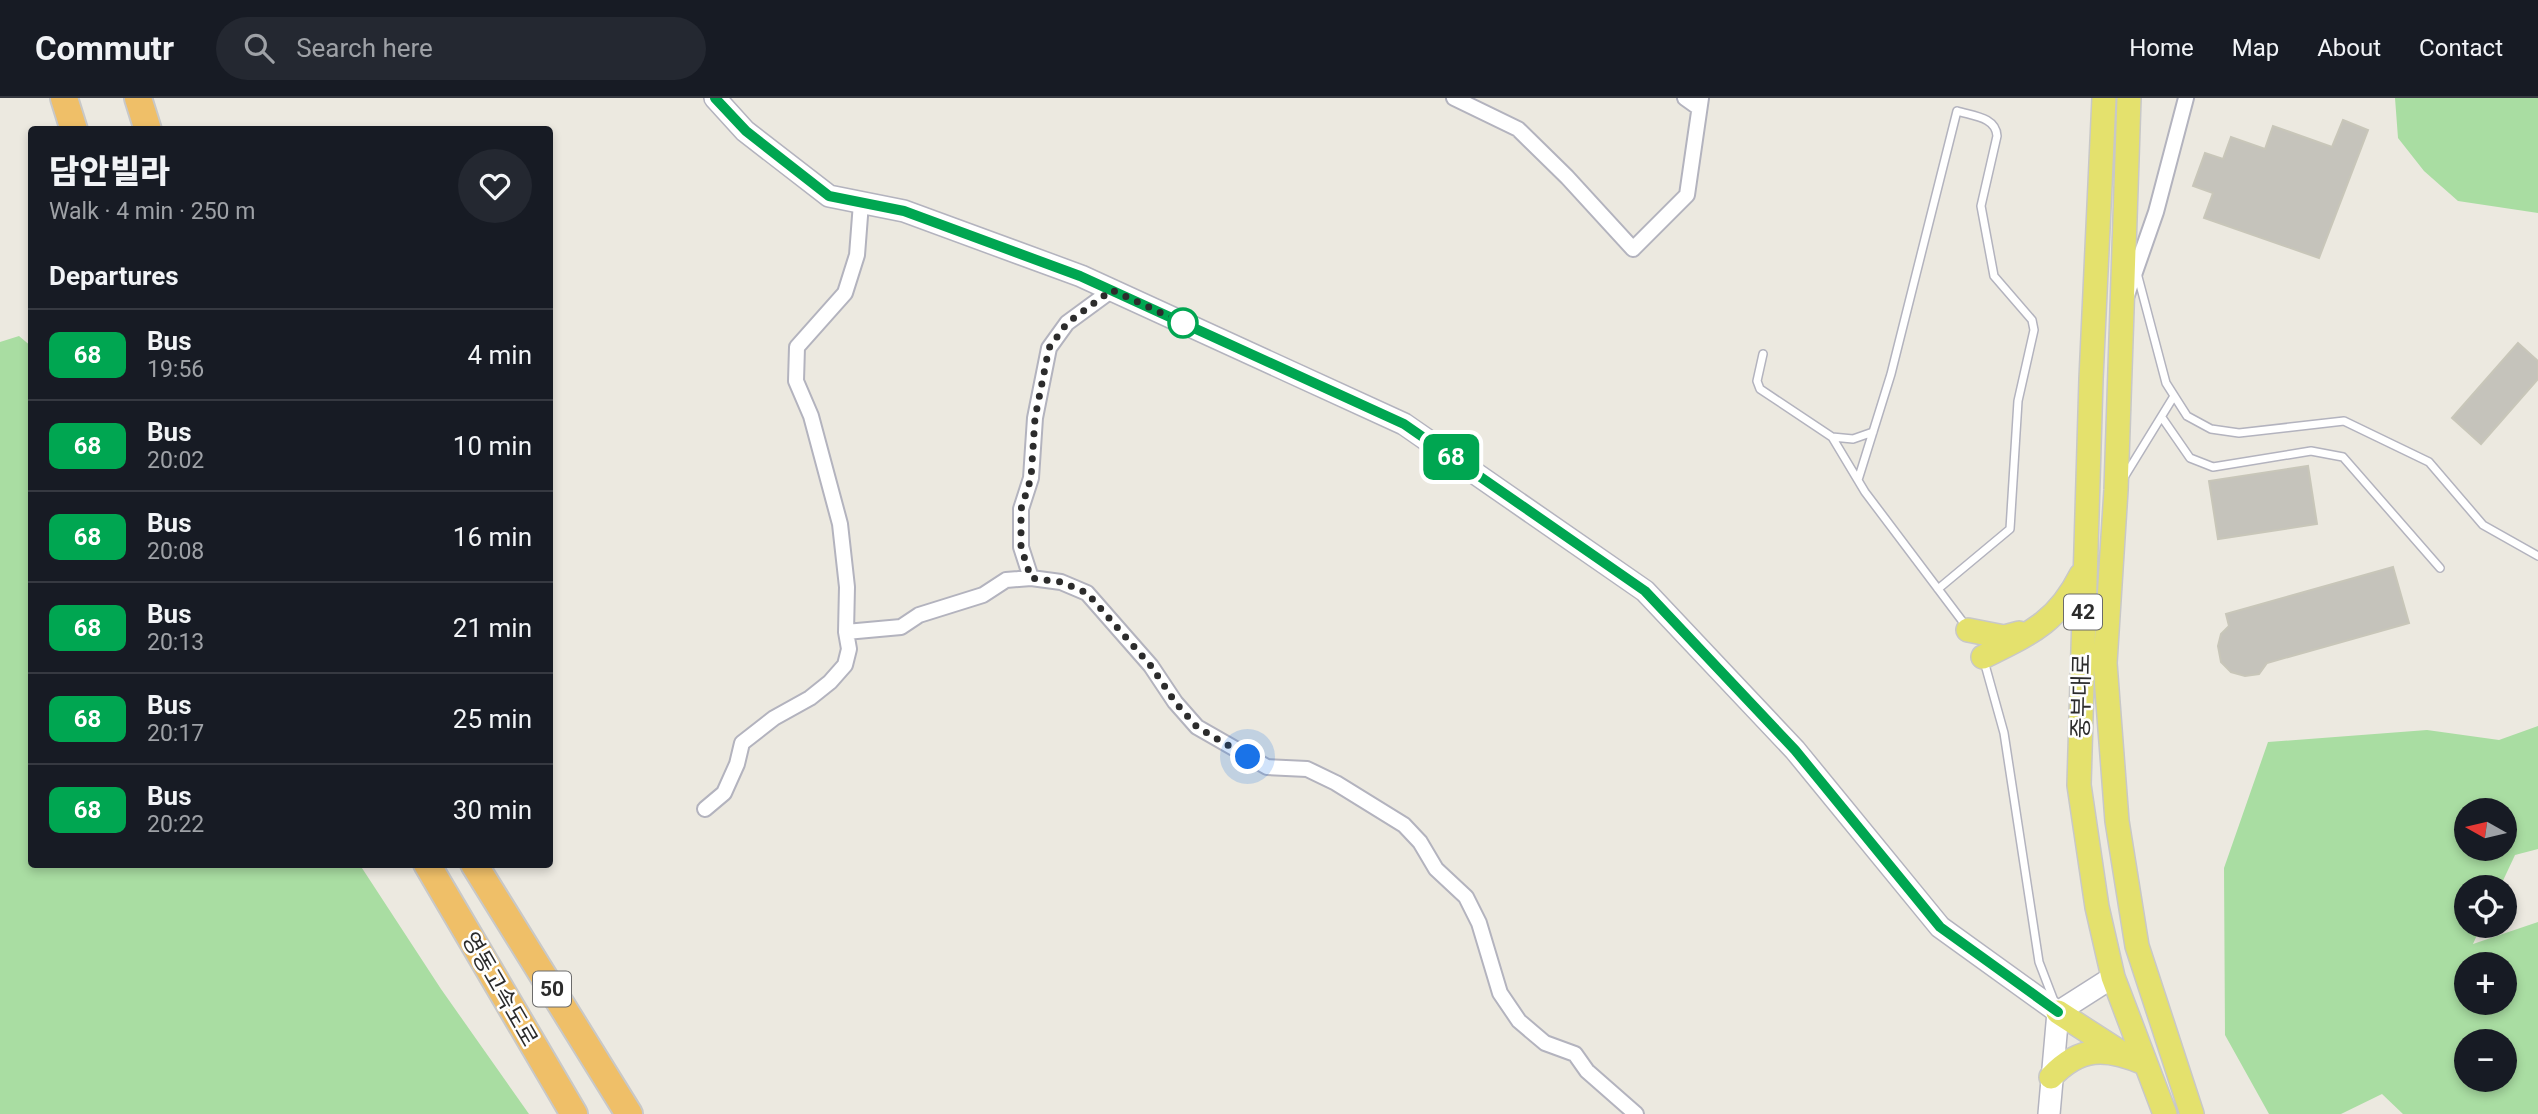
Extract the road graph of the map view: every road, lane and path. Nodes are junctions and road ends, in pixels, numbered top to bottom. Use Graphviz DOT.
graph roads {
  1 [pos="64,98"];
  2 [pos="138,98"];
  3 [pos="715,98"];
  4 [pos="1454,98"];
  5 [pos="1685,98"];
  6 [pos="2104,98"];
  7 [pos="2129,98"];
  8 [pos="2186,98"];
  9 [pos="1700,103"];
  10 [pos="73,126"];
  11 [pos="147,126"];
  12 [pos="861,203"];
  13 [pos="2136,273"];
  14 [pos="1112,290"];
  15 [pos="2120,313"];
  16 [pos="1763,354"];
  17 [pos="2174,397"];
  18 [pos="2163,419"];
  19 [pos="1873,431"];
  20 [pos="1832,437"];
  21 [pos="1858,480"];
  22 [pos="2116,490"];
  23 [pos="2538,556"];
  24 [pos="2440,568"];
  25 [pos="2084,569"];
  26 [pos="1031,578"];
  27 [pos="1938,589"];
  28 [pos="2039,629"];
  29 [pos="1968,630"];
  30 [pos="846,632"];
  31 [pos="1983,657"];
  32 [pos="705,809"];
  33 [pos="429,868"];
  34 [pos="477,868"];
  35 [pos="2113,977"];
  36 [pos="567,1012"];
  37 [pos="2058,1012"];
  38 [pos="2135,1059"];
  39 [pos="2051,1077"];
  40 [pos="2191,1111"];
  41 [pos="574,1114"];
  42 [pos="629,1114"];
  43 [pos="646,1114"];
  44 [pos="1636,1114"];
  45 [pos="2049,1114"];
  46 [pos="2165,1114"];
  1 -- 10 [label="highway"];
  2 -- 11 [label="highway"];
  3 -- 12 [label="street"];
  4 -- 9 [label="street"];
  5 -- 9 [label="street"];
  6 -- 25 [label="main road, 중부대로 / 42"];
  7 -- 15 [label="main road, 중부대로 / 42"];
  8 -- 13 [label="street"];
  12 -- 14 [label="street"];
  12 -- 30 [label="street"];
  13 -- 15 [label="street"];
  13 -- 17 [label="lane"];
  14 -- 26 [label="street"];
  14 -- 37 [label="street"];
  15 -- 22 [label="main road, 중부대로 / 42"];
  16 -- 20 [label="lane"];
  17 -- 18 [label="lane"];
  17 -- 23 [label="lane"];
  18 -- 22 [label="lane"];
  18 -- 24 [label="lane"];
  19 -- 20 [label="lane"];
  19 -- 21 [label="lane"];
  19 -- 27 [label="lane"];
  20 -- 21 [label="lane"];
  21 -- 27 [label="lane"];
  22 -- 40 [label="main road, 중부대로 / 42"];
  25 -- 28 [label="main road"];
  25 -- 35 [label="main road, 중부대로 / 42"];
  26 -- 30 [label="street"];
  26 -- 44 [label="street"];
  27 -- 29 [label="lane"];
  28 -- 29 [label="main road"];
  28 -- 31 [label="main road"];
  29 -- 31 [label="lane"];
  30 -- 32 [label="street"];
  31 -- 37 [label="lane"];
  33 -- 41 [label="highway, 영동고속도로 / 50"];
  34 -- 36 [label="highway, 영동고속도로 / 50"];
  35 -- 37 [label="street"];
  35 -- 38 [label="main road, 중부대로 / 42"];
  36 -- 42 [label="highway, 영동고속도로 / 50"];
  36 -- 43 [label="highway"];
  37 -- 38 [label="main road"];
  37 -- 39 [label="street"];
  38 -- 39 [label="main road"];
  38 -- 46 [label="main road, 중부대로 / 42"];
  39 -- 45 [label="street"];
}
